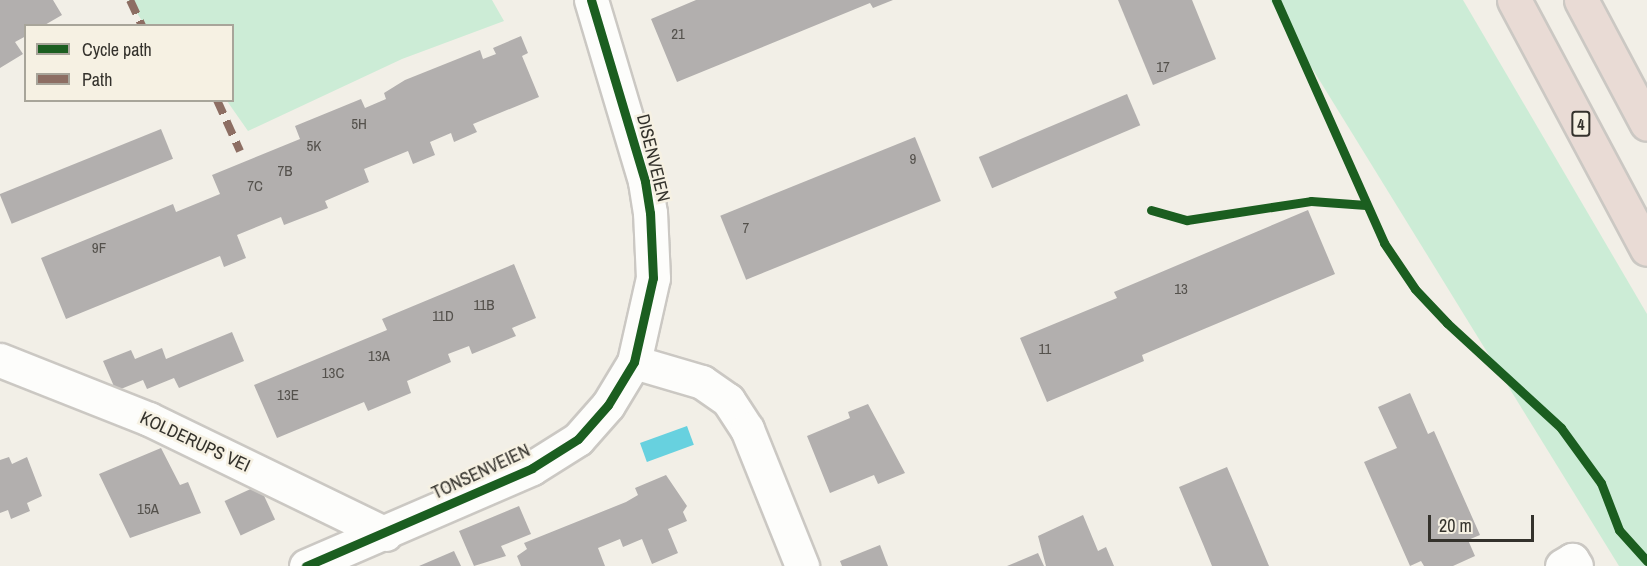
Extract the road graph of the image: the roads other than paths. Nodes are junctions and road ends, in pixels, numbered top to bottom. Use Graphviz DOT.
graph roads {
  1 [pos="591,0"];
  2 [pos="1514,0"];
  3 [pos="1581,0"];
  4 [pos="1647,124"];
  5 [pos="1647,249"];
  6 [pos="0,360"];
  7 [pos="634,362"];
  8 [pos="386,534"];
  9 [pos="306,566"];
  10 [pos="802,566"];
  1 -- 7 [label="street, DISENVEIEN"];
  2 -- 5 [label="highway, 4"];
  3 -- 4 [label="highway"];
  6 -- 8 [label="street, KOLDERUPS VEI"];
  7 -- 8 [label="street, TONSENVEIEN"];
  7 -- 10 [label="street"];
  8 -- 9 [label="street, TONSENVEIEN"];
}
